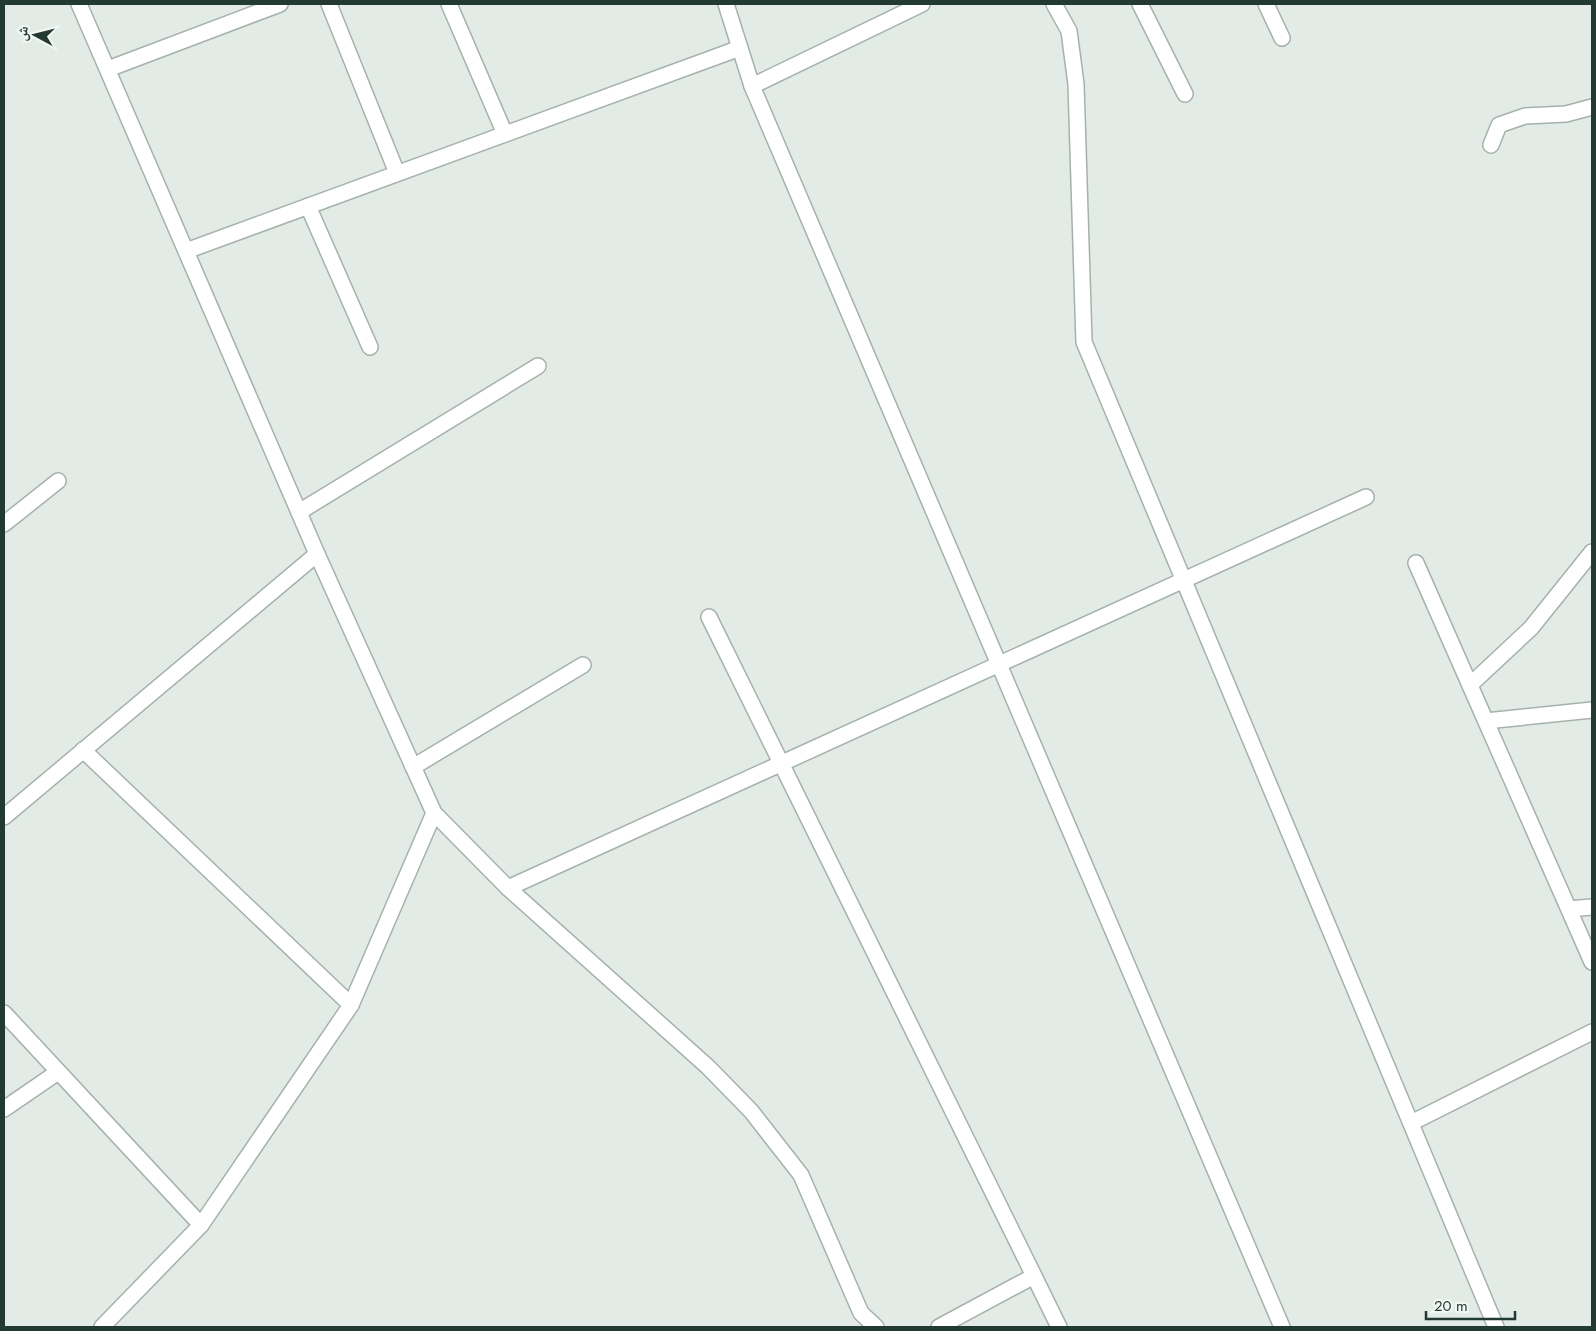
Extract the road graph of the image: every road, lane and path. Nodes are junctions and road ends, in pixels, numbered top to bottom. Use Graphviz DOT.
graph roads {
  1 [pos="80,4"];
  2 [pos="280,4"];
  3 [pos="329,4"];
  4 [pos="449,4"];
  5 [pos="726,4"];
  6 [pos="922,4"];
  7 [pos="1054,4"];
  8 [pos="1140,4"];
  9 [pos="1266,4"];
  10 [pos="890,11"];
  11 [pos="1282,38"];
  12 [pos="740,48"];
  13 [pos="108,69"];
  14 [pos="752,86"];
  15 [pos="1185,94"];
  16 [pos="1592,107"];
  17 [pos="505,134"];
  18 [pos="1491,145"];
  19 [pos="397,173"];
  20 [pos="308,206"];
  21 [pos="186,251"];
  22 [pos="370,347"];
  23 [pos="538,366"];
  24 [pos="58,481"];
  25 [pos="1366,497"];
  26 [pos="299,512"];
  27 [pos="4,524"];
  28 [pos="1592,552"];
  29 [pos="317,554"];
  30 [pos="1416,562"];
  31 [pos="1184,581"];
  32 [pos="709,617"];
  33 [pos="583,665"];
  34 [pos="999,665"];
  35 [pos="1470,685"];
  36 [pos="1592,710"];
  37 [pos="1486,721"];
  38 [pos="83,750"];
  39 [pos="782,764"];
  40 [pos="413,767"];
  41 [pos="434,813"];
  42 [pos="4,817"];
  43 [pos="508,888"];
  44 [pos="1592,907"];
  45 [pos="1569,909"];
  46 [pos="1592,962"];
  47 [pos="351,1004"];
  48 [pos="4,1013"];
  49 [pos="1592,1032"];
  50 [pos="58,1072"];
  51 [pos="4,1109"];
  52 [pos="1411,1123"];
  53 [pos="201,1226"];
  54 [pos="1034,1276"];
  55 [pos="102,1327"];
  56 [pos="876,1327"];
  57 [pos="939,1327"];
  58 [pos="1059,1327"];
  59 [pos="1282,1327"];
  60 [pos="1496,1327"];
  1 -- 13 [label="street"];
  2 -- 13 [label="street"];
  3 -- 19 [label="street"];
  4 -- 17 [label="street"];
  5 -- 12 [label="street"];
  6 -- 10 [label="street"];
  7 -- 31 [label="street"];
  8 -- 15 [label="street"];
  9 -- 11 [label="street"];
  10 -- 14 [label="street"];
  12 -- 14 [label="street"];
  12 -- 17 [label="street"];
  13 -- 21 [label="street"];
  14 -- 34 [label="street"];
  16 -- 18 [label="street"];
  17 -- 19 [label="street"];
  19 -- 20 [label="street"];
  20 -- 21 [label="street"];
  20 -- 22 [label="street"];
  21 -- 26 [label="street"];
  23 -- 26 [label="street"];
  24 -- 27 [label="street"];
  25 -- 31 [label="street"];
  26 -- 29 [label="street"];
  28 -- 35 [label="street"];
  29 -- 38 [label="street"];
  29 -- 40 [label="street"];
  30 -- 35 [label="street"];
  31 -- 34 [label="street"];
  31 -- 52 [label="street"];
  32 -- 39 [label="street"];
  33 -- 40 [label="street"];
  34 -- 39 [label="street"];
  34 -- 59 [label="street"];
  35 -- 37 [label="street"];
  36 -- 37 [label="street"];
  37 -- 45 [label="street"];
  38 -- 42 [label="street"];
  38 -- 47 [label="street"];
  39 -- 43 [label="street"];
  39 -- 54 [label="street"];
  40 -- 41 [label="street"];
  41 -- 43 [label="street"];
  41 -- 47 [label="street"];
  43 -- 56 [label="street"];
  44 -- 45 [label="street"];
  45 -- 46 [label="street"];
  47 -- 53 [label="street"];
  48 -- 50 [label="street"];
  49 -- 52 [label="street"];
  50 -- 51 [label="street"];
  50 -- 53 [label="street"];
  52 -- 60 [label="street"];
  53 -- 55 [label="street"];
  54 -- 57 [label="street"];
  54 -- 58 [label="street"];
}
